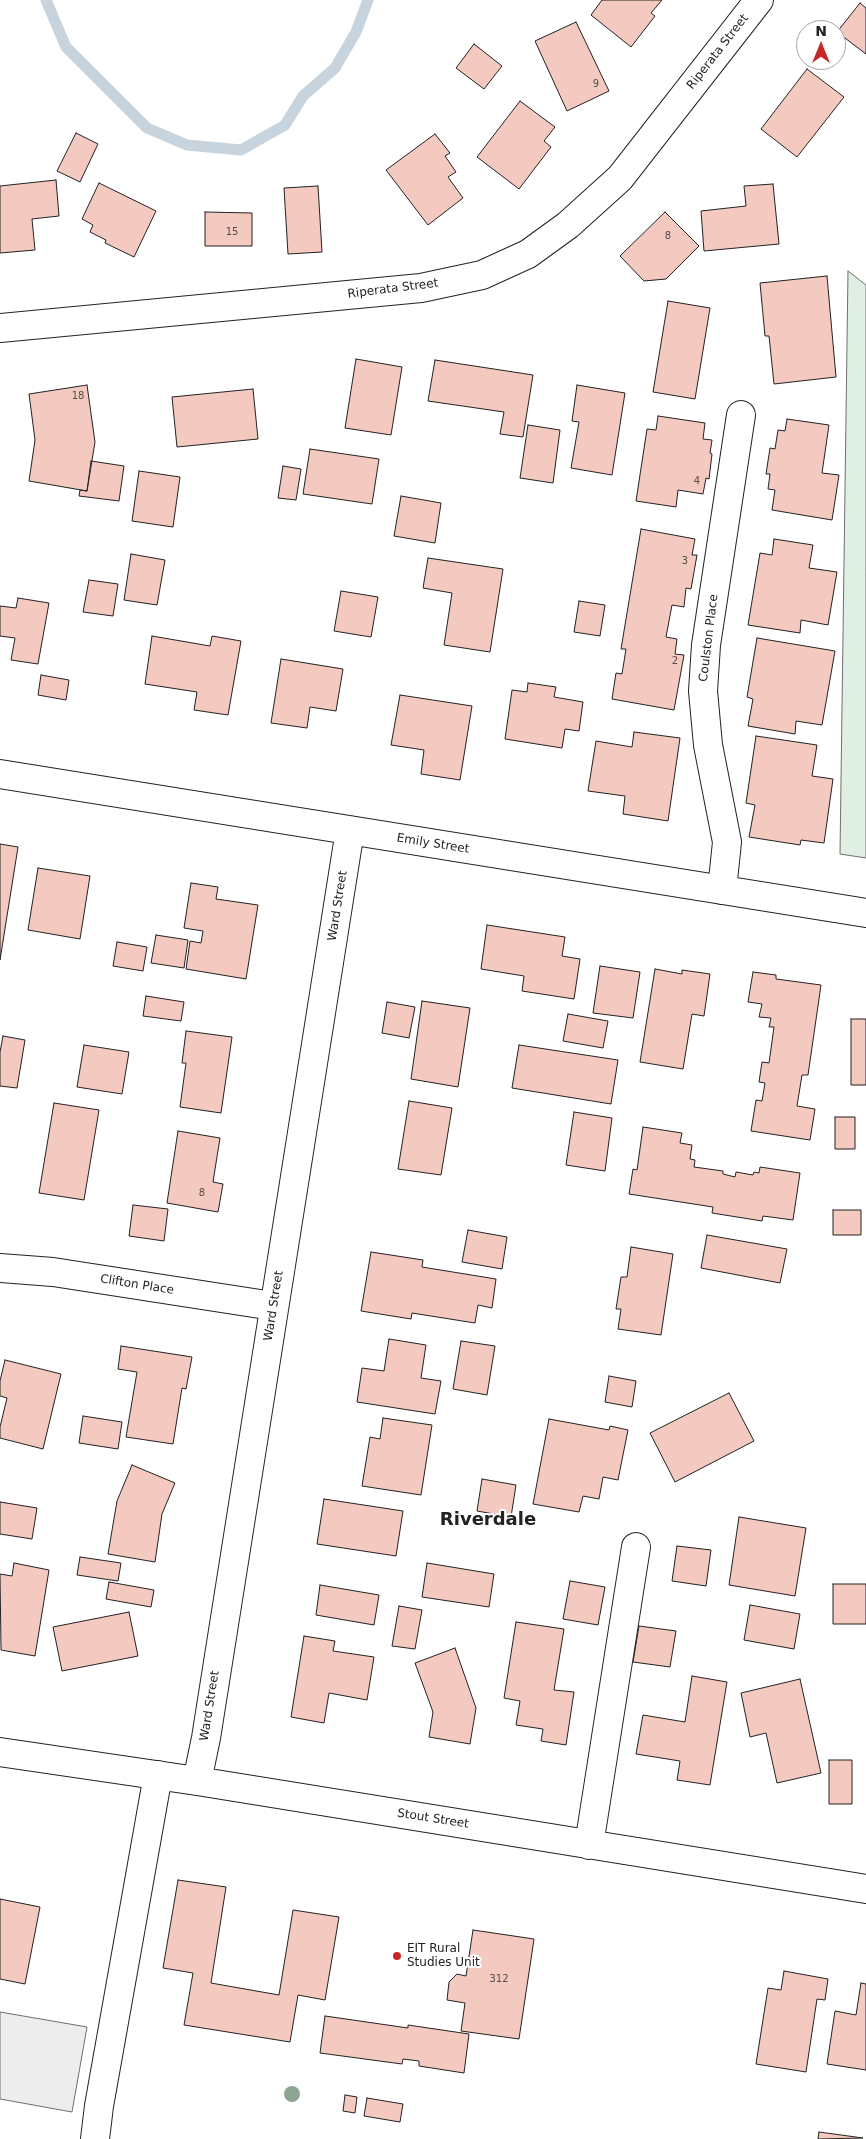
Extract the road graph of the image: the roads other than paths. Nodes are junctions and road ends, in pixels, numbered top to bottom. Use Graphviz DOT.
graph roads {
  1 [pos="758,0"];
  2 [pos="0,328"];
  3 [pos="741,415"];
  4 [pos="0,774"];
  5 [pos="350,830"];
  6 [pos="722,890"];
  7 [pos="866,913"];
  8 [pos="0,1268"];
  9 [pos="273,1306"];
  10 [pos="636,1547"];
  11 [pos="0,1752"];
  12 [pos="158,1775"];
  13 [pos="197,1781"];
  14 [pos="589,1845"];
  15 [pos="866,1890"];
  16 [pos="96,2139"];
  1 -- 2 [label="street, Riperata Street"];
  3 -- 6 [label="street, Coulston Place"];
  4 -- 5 [label="street, Emily Street"];
  5 -- 6 [label="street, Emily Street"];
  5 -- 9 [label="street, Ward Street"];
  6 -- 7 [label="street, Emily Street"];
  8 -- 9 [label="street, Clifton Place"];
  9 -- 13 [label="street, Ward Street"];
  10 -- 14 [label="street"];
  11 -- 12 [label="street, Stout Street"];
  12 -- 13 [label="street, Stout Street"];
  12 -- 16 [label="street"];
  13 -- 14 [label="street, Stout Street"];
  14 -- 15 [label="street, Stout Street"];
}
